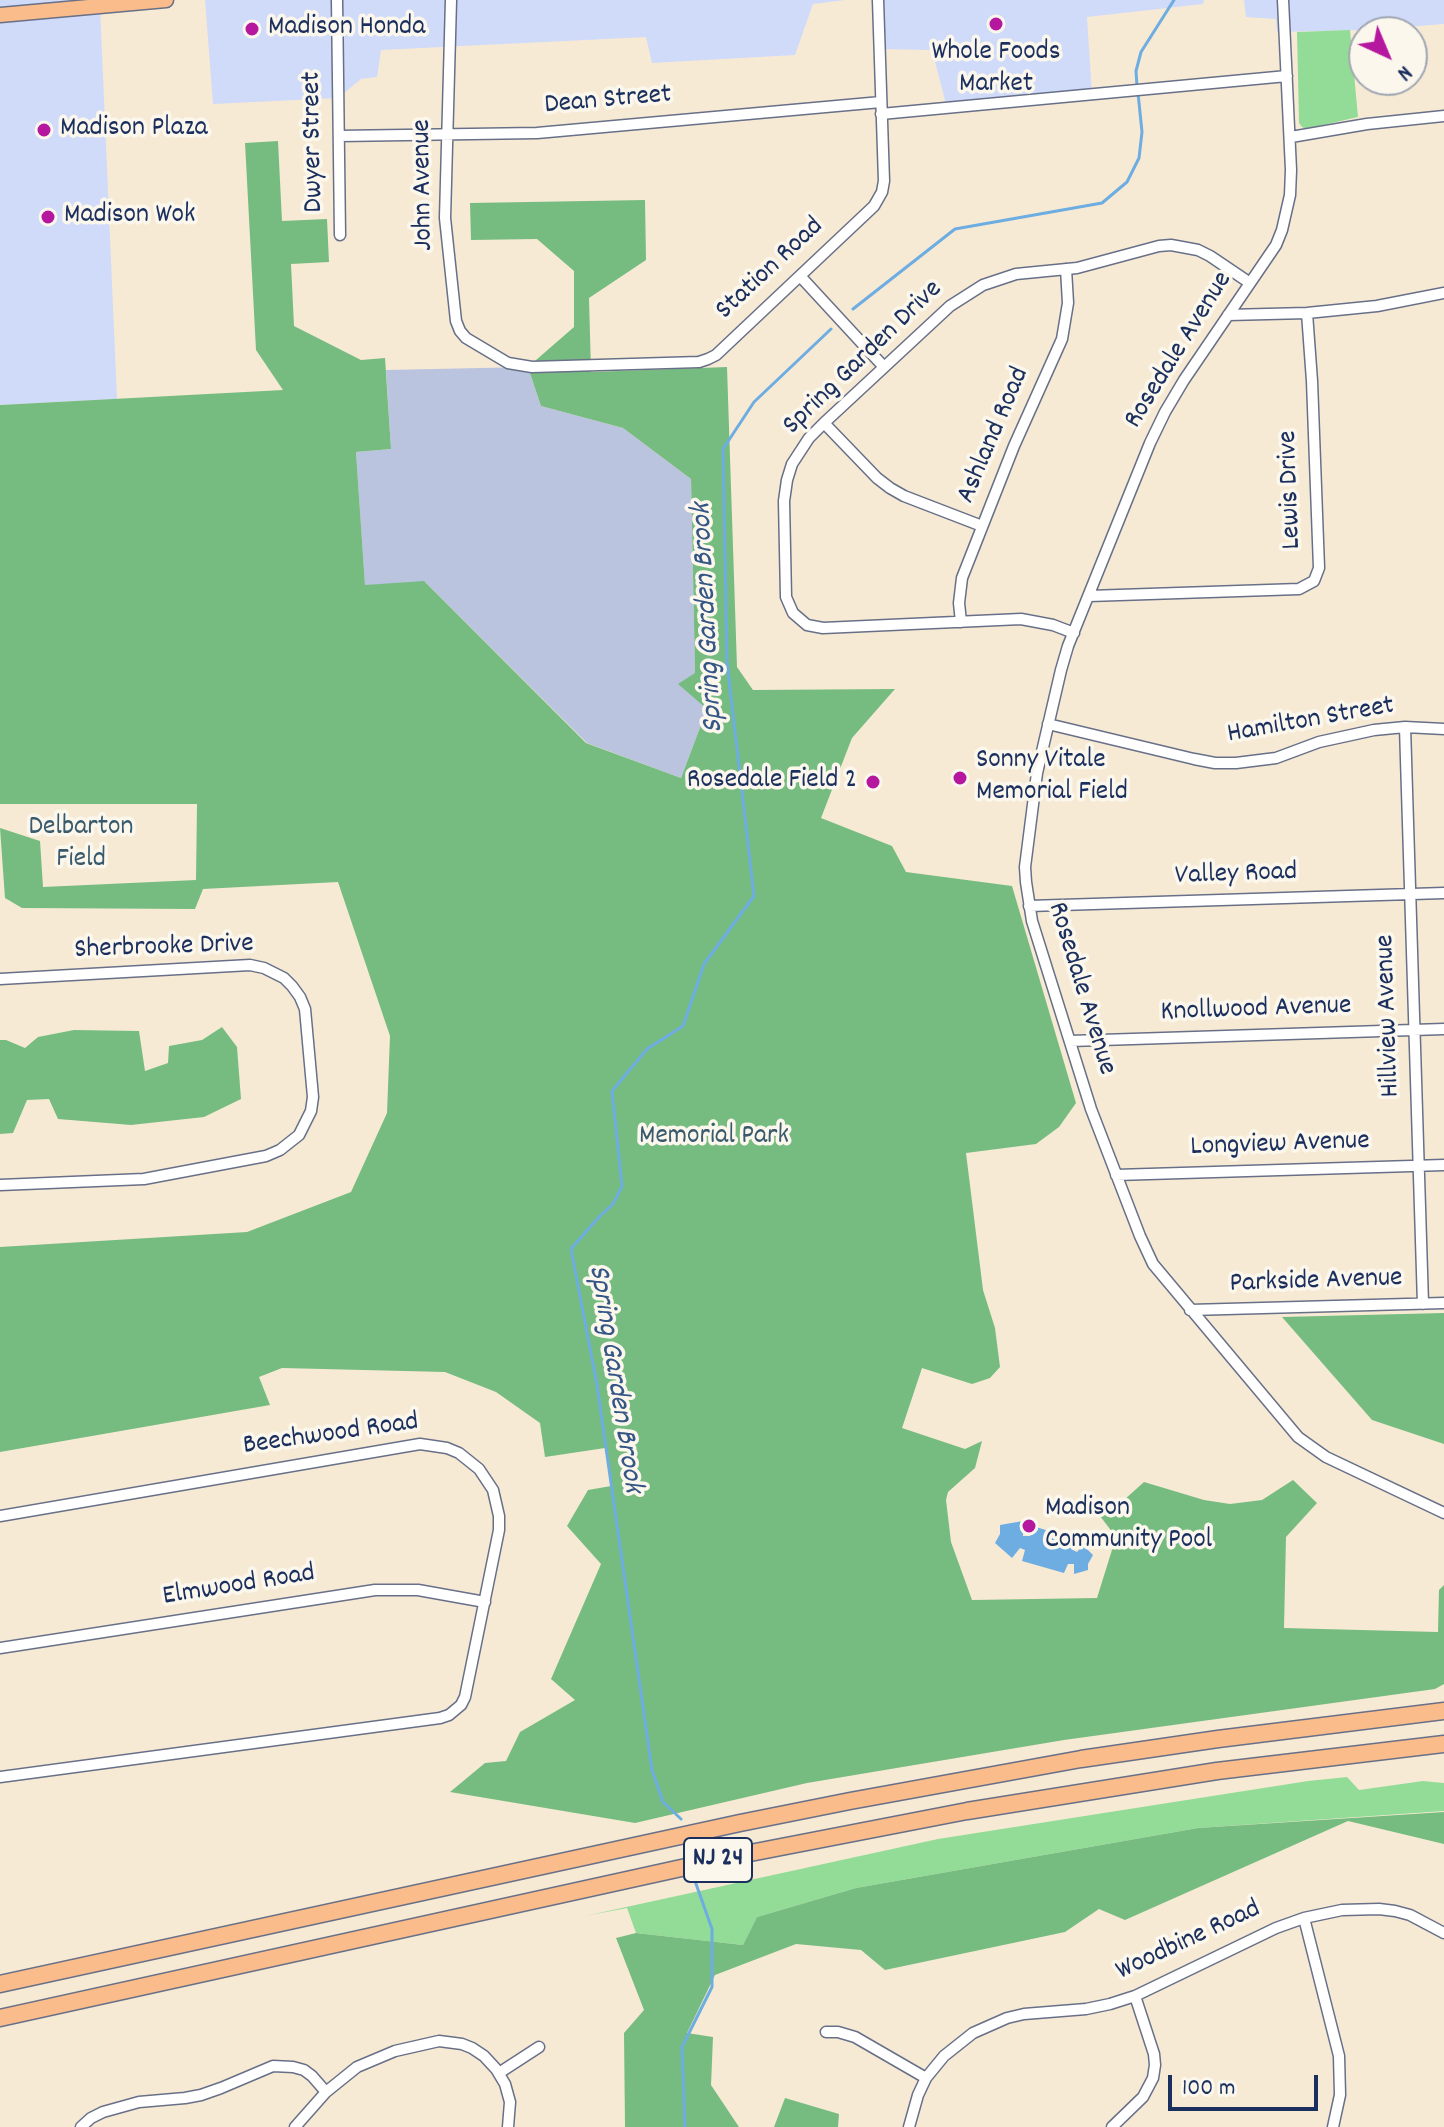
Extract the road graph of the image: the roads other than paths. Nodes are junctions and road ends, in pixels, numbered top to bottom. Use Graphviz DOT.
graph roads {
  1 [pos="166,0"];
  2 [pos="337,0"];
  3 [pos="451,0"];
  4 [pos="878,0"];
  5 [pos="1283,0"];
  6 [pos="0,15"];
  7 [pos="1287,76"];
  8 [pos="881,102"];
  9 [pos="881,114"];
  10 [pos="1444,116"];
  11 [pos="448,133"];
  12 [pos="339,136"];
  13 [pos="1291,137"];
  14 [pos="340,235"];
  15 [pos="1066,269"];
  16 [pos="800,276"];
  17 [pos="1250,283"];
  18 [pos="1444,293"];
  19 [pos="1307,313"];
  20 [pos="1228,315"];
  21 [pos="491,353"];
  22 [pos="884,367"];
  23 [pos="824,423"];
  24 [pos="982,526"];
  25 [pos="1089,596"];
  26 [pos="961,622"];
  27 [pos="1074,633"];
  28 [pos="1048,724"];
  29 [pos="1405,727"];
  30 [pos="1444,729"];
  31 [pos="1444,893"];
  32 [pos="1410,894"];
  33 [pos="1029,906"];
  34 [pos="0,979"];
  35 [pos="1444,1029"];
  36 [pos="1414,1030"];
  37 [pos="1070,1041"];
  38 [pos="1444,1165"];
  39 [pos="1418,1166"];
  40 [pos="1116,1175"];
  41 [pos="0,1185"];
  42 [pos="1444,1303"];
  43 [pos="1423,1304"];
  44 [pos="1190,1310"];
  45 [pos="1444,1513"];
  46 [pos="0,1516"];
  47 [pos="485,1602"];
  48 [pos="0,1648"];
  49 [pos="1444,1711"];
  50 [pos="1444,1744"];
  51 [pos="0,1777"];
  52 [pos="1304,1918"];
  53 [pos="1444,1933"];
  54 [pos="0,1984"];
  55 [pos="1135,1996"];
  56 [pos="0,2018"];
  57 [pos="826,2032"];
  58 [pos="539,2047"];
  59 [pos="499,2073"];
  60 [pos="926,2078"];
  61 [pos="326,2092"];
  62 [pos="297,2126"];
  63 [pos="81,2127"];
  64 [pos="508,2127"];
  65 [pos="909,2127"];
  66 [pos="1112,2127"];
  67 [pos="1333,2127"];
  1 -- 6 [label="main road"];
  2 -- 12 [label="street, Dwyer Street"];
  3 -- 11 [label="street, John Avenue"];
  4 -- 8 [label="street, Station Road"];
  5 -- 7 [label="street, Rosedale Avenue"];
  7 -- 9 [label="street"];
  7 -- 13 [label="street, Rosedale Avenue"];
  8 -- 9 [label="street, Station Road"];
  8 -- 11 [label="street, Dean Street"];
  9 -- 16 [label="street, Station Road"];
  10 -- 13 [label="street"];
  11 -- 12 [label="street, Dean Street"];
  11 -- 21 [label="street, John Avenue"];
  12 -- 14 [label="street, Dwyer Street"];
  13 -- 17 [label="street, Rosedale Avenue"];
  15 -- 17 [label="street, Spring Garden Drive"];
  15 -- 22 [label="street, Spring Garden Drive"];
  15 -- 24 [label="street, Ashland Road"];
  16 -- 21 [label="street, Station Road"];
  16 -- 22 [label="street"];
  17 -- 20 [label="street, Rosedale Avenue"];
  18 -- 19 [label="street"];
  19 -- 20 [label="street"];
  19 -- 25 [label="street, Lewis Drive"];
  20 -- 25 [label="street, Rosedale Avenue"];
  22 -- 23 [label="street, Spring Garden Drive"];
  23 -- 24 [label="street"];
  23 -- 26 [label="street, Spring Garden Drive"];
  24 -- 26 [label="street, Ashland Road"];
  25 -- 27 [label="street, Rosedale Avenue"];
  26 -- 27 [label="street, Spring Garden Drive"];
  27 -- 28 [label="street, Rosedale Avenue"];
  28 -- 29 [label="street, Hamilton Street"];
  28 -- 33 [label="street, Rosedale Avenue"];
  29 -- 30 [label="street, Hamilton Street"];
  29 -- 32 [label="street, Hillview Avenue"];
  31 -- 32 [label="street, Valley Road"];
  32 -- 33 [label="street, Valley Road"];
  32 -- 36 [label="street, Hillview Avenue"];
  33 -- 37 [label="street, Rosedale Avenue"];
  34 -- 41 [label="street, Sherbrooke Drive"];
  35 -- 36 [label="street, Knollwood Avenue"];
  36 -- 37 [label="street, Knollwood Avenue"];
  36 -- 39 [label="street, Hillview Avenue"];
  37 -- 40 [label="street, Rosedale Avenue"];
  38 -- 39 [label="street, Longview Avenue"];
  39 -- 40 [label="street, Longview Avenue"];
  39 -- 43 [label="street, Hillview Avenue"];
  40 -- 44 [label="street, Rosedale Avenue"];
  42 -- 43 [label="street, Parkside Avenue"];
  43 -- 44 [label="street, Parkside Avenue"];
  44 -- 45 [label="street, Rosedale Avenue"];
  46 -- 47 [label="street, Beechwood Road"];
  47 -- 48 [label="street, Elmwood Road"];
  47 -- 51 [label="street, Beechwood Road"];
  49 -- 54 [label="highway, NJ 24"];
  50 -- 56 [label="highway, NJ 24"];
  52 -- 53 [label="street, Woodbine Road"];
  52 -- 55 [label="street, Woodbine Road"];
  52 -- 67 [label="street"];
  55 -- 60 [label="street, Woodbine Road"];
  55 -- 66 [label="street"];
  57 -- 60 [label="street"];
  58 -- 59 [label="street"];
  59 -- 61 [label="street"];
  59 -- 64 [label="street"];
  60 -- 65 [label="street, Woodbine Road"];
  61 -- 62 [label="street"];
  61 -- 63 [label="street"];
}
